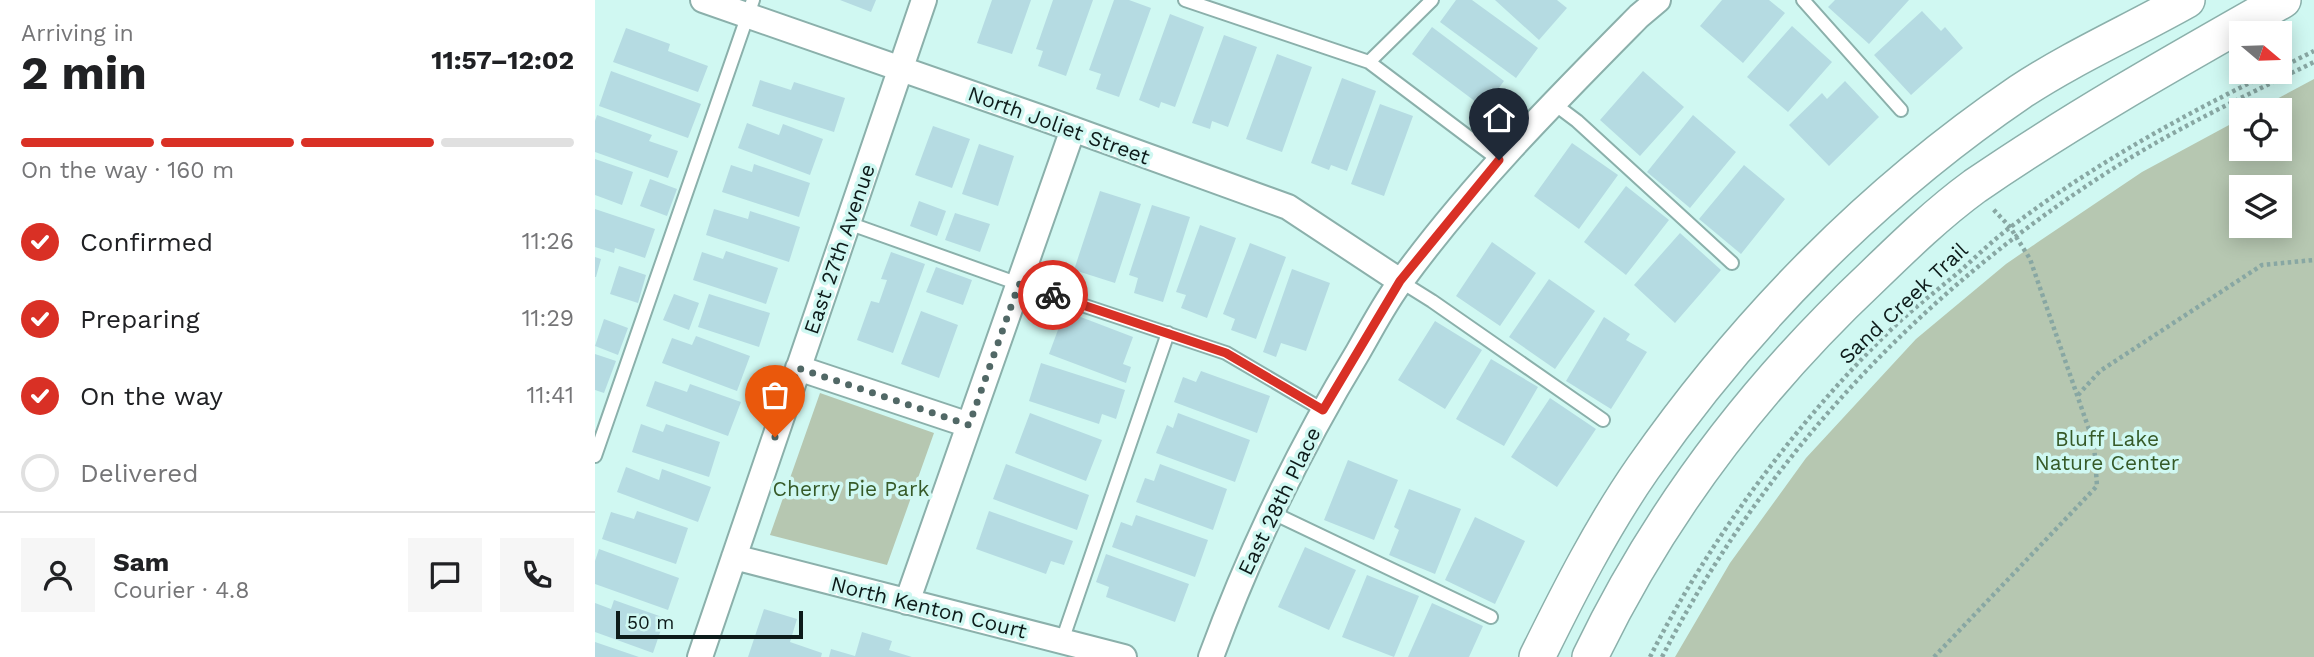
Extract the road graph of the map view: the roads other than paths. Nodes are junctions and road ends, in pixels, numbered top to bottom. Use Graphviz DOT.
graph roads {
  1 [pos="703,0"];
  2 [pos="924,0"];
  3 [pos="1185,0"];
  4 [pos="1432,0"];
  5 [pos="1658,0"];
  6 [pos="1803,0"];
  7 [pos="2187,0"];
  8 [pos="2283,0"];
  9 [pos="750,8"];
  10 [pos="1369,62"];
  11 [pos="901,69"];
  12 [pos="1553,103"];
  13 [pos="1901,110"];
  14 [pos="1073,129"];
  15 [pos="1499,160"];
  16 [pos="848,223"];
  17 [pos="1732,263"];
  18 [pos="1400,281"];
  19 [pos="1019,284"];
  20 [pos="1168,334"];
  21 [pos="798,368"];
  22 [pos="1323,410"];
  23 [pos="1603,419"];
  24 [pos="969,425"];
  25 [pos="595,456"];
  26 [pos="1271,512"];
  27 [pos="734,557"];
  28 [pos="907,602"];
  29 [pos="1491,617"];
  30 [pos="1062,641"];
  31 [pos="699,657"];
  32 [pos="1124,657"];
  33 [pos="1211,657"];
  34 [pos="1537,657"];
  35 [pos="1590,657"];
  1 -- 9 [label="street, North Joliet Street"];
  2 -- 11 [label="street, East 27th Avenue"];
  3 -- 10 [label="lane"];
  4 -- 10 [label="lane"];
  5 -- 12 [label="street, East 28th Place"];
  6 -- 13 [label="lane"];
  7 -- 34 [label="main road"];
  8 -- 35 [label="main road"];
  9 -- 11 [label="street, North Joliet Street"];
  9 -- 25 [label="lane"];
  10 -- 15 [label="lane"];
  11 -- 14 [label="street, North Joliet Street"];
  11 -- 16 [label="street, East 27th Avenue"];
  12 -- 15 [label="street, East 28th Place"];
  12 -- 17 [label="lane"];
  14 -- 18 [label="street, North Joliet Street"];
  14 -- 19 [label="street"];
  15 -- 18 [label="street, East 28th Place"];
  16 -- 19 [label="lane"];
  16 -- 21 [label="street, East 27th Avenue"];
  18 -- 22 [label="street, East 28th Place"];
  18 -- 23 [label="lane"];
  19 -- 20 [label="lane"];
  19 -- 24 [label="street"];
  20 -- 22 [label="lane"];
  20 -- 30 [label="lane"];
  21 -- 24 [label="street"];
  21 -- 27 [label="street, East 27th Avenue"];
  22 -- 26 [label="street, East 28th Place"];
  24 -- 28 [label="street"];
  26 -- 29 [label="lane"];
  26 -- 33 [label="street, East 28th Place"];
  27 -- 28 [label="street, North Kenton Court"];
  27 -- 31 [label="street, East 27th Avenue"];
  28 -- 30 [label="street, North Kenton Court"];
  30 -- 32 [label="street, North Kenton Court"];
}
